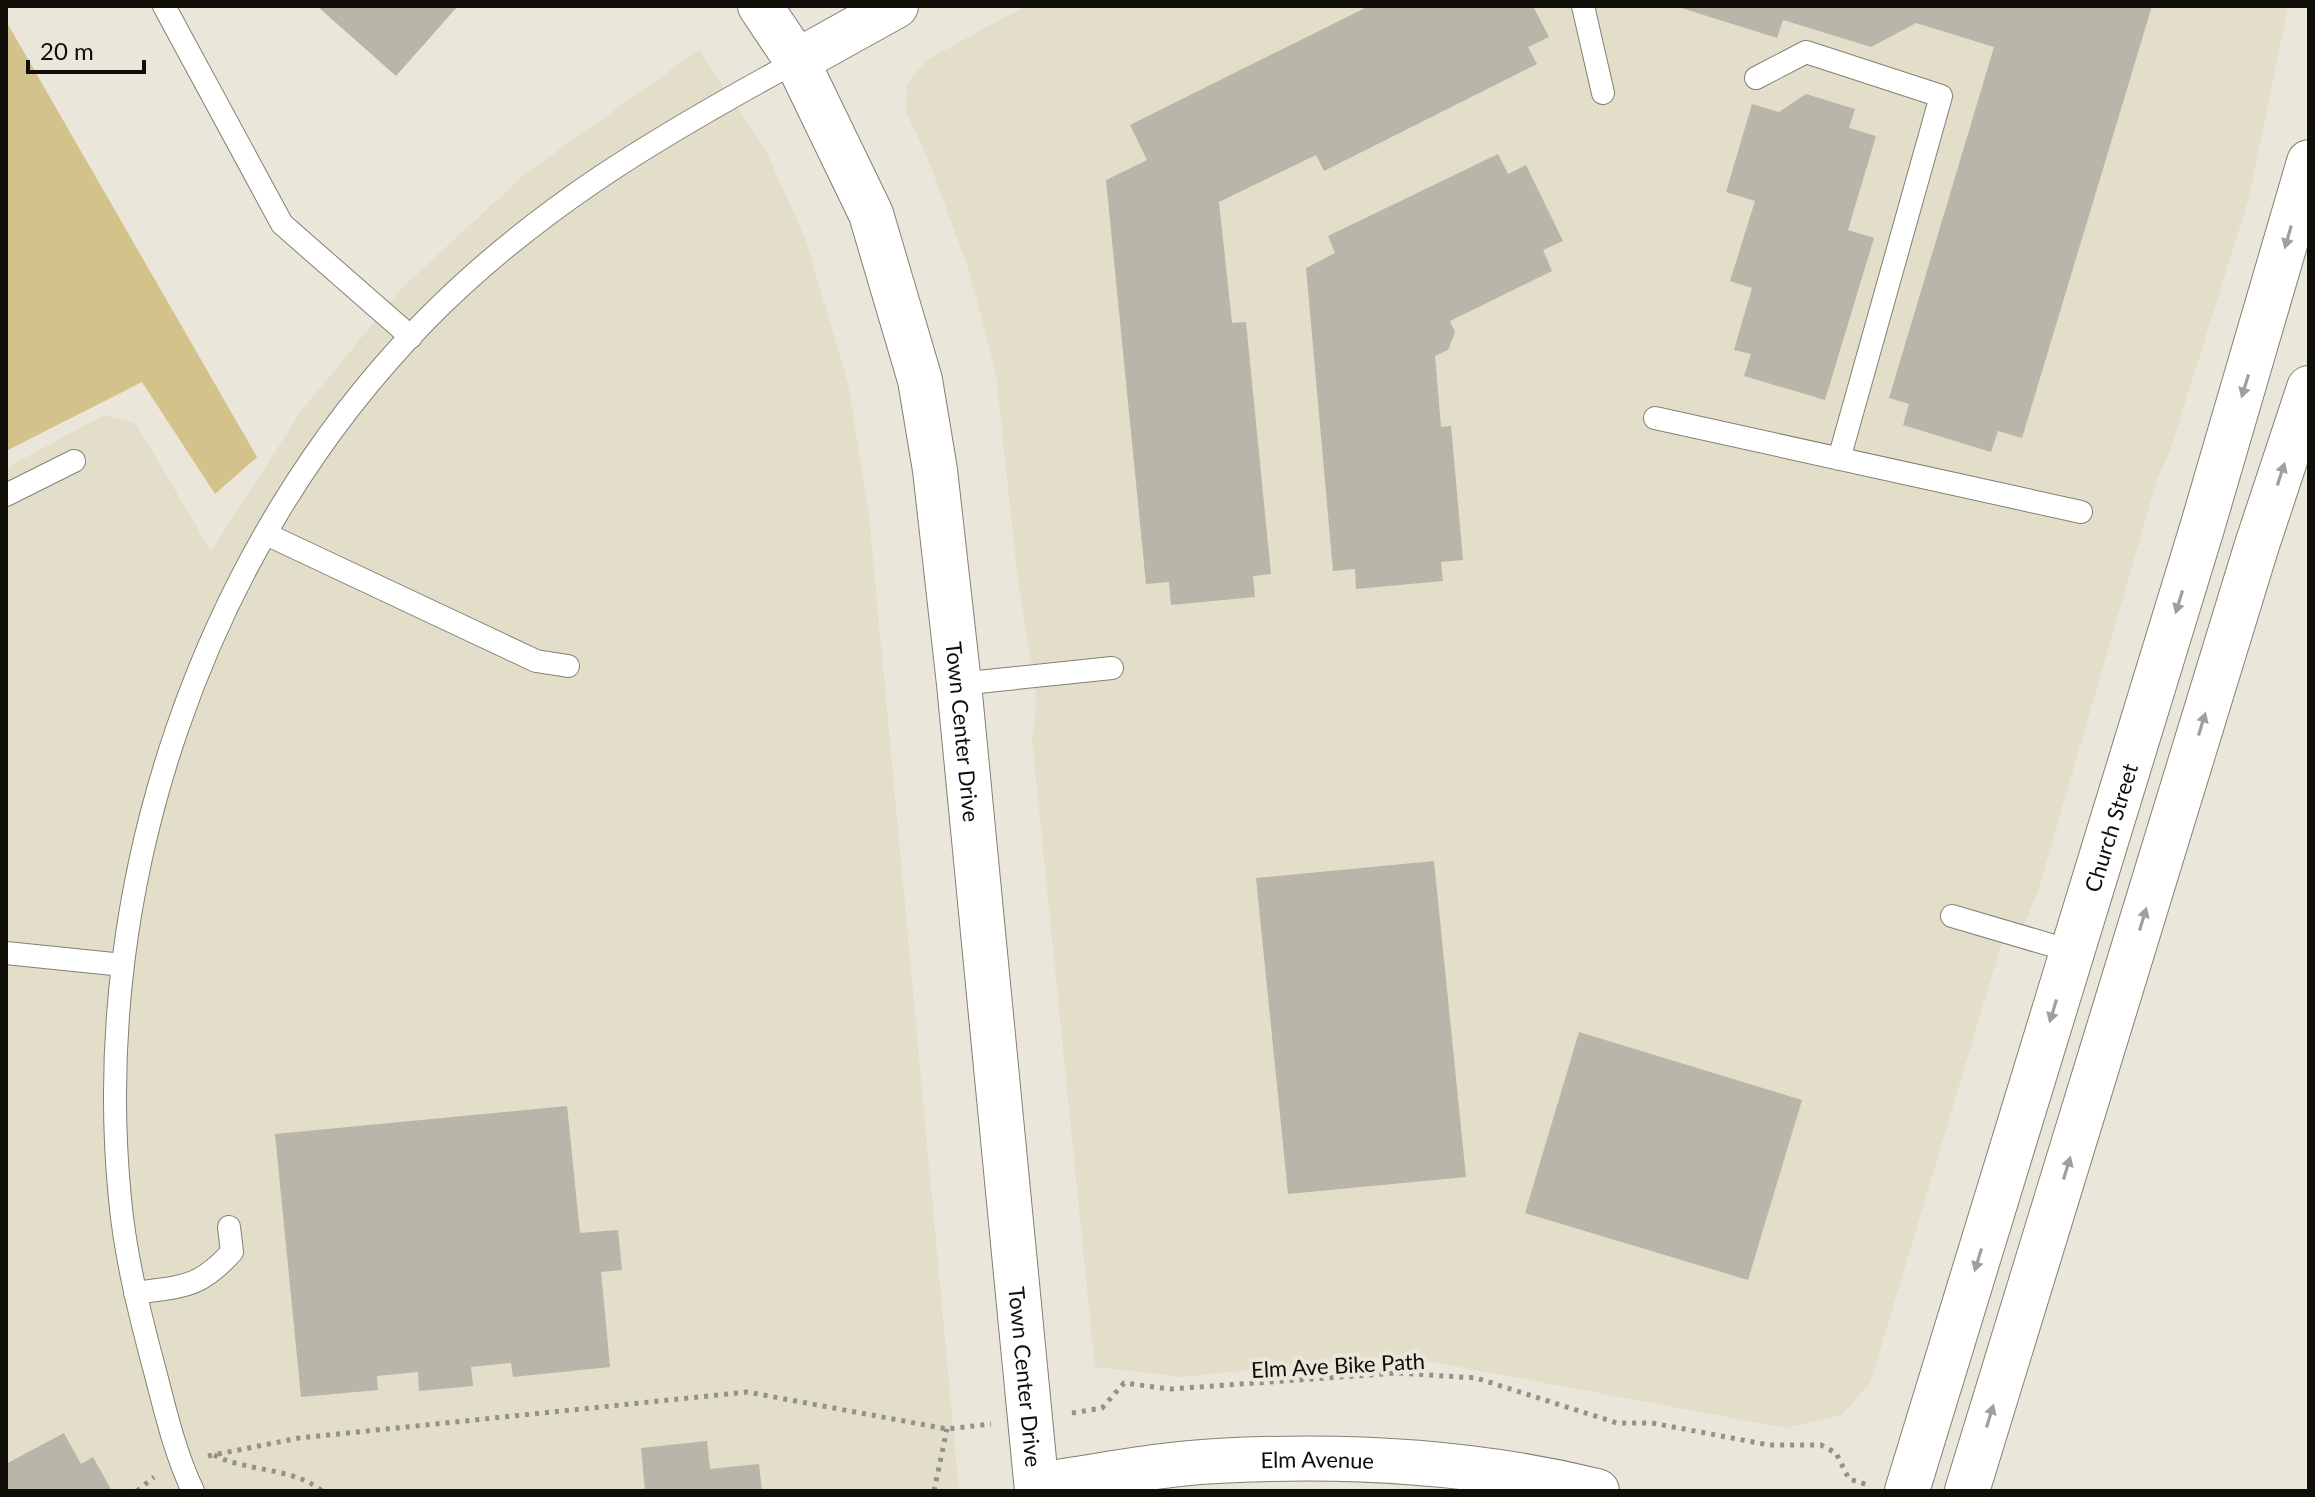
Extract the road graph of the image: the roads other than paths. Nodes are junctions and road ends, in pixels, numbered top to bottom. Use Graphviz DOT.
graph roads {
  1 [pos="164,6"];
  2 [pos="760,6"];
  3 [pos="896,6"];
  4 [pos="1583,6"];
  5 [pos="797,61"];
  6 [pos="1756,78"];
  7 [pos="1603,93"];
  8 [pos="2309,162"];
  9 [pos="411,337"];
  10 [pos="2309,388"];
  11 [pos="1655,418"];
  12 [pos="1839,459"];
  13 [pos="74,461"];
  14 [pos="6,495"];
  15 [pos="2081,512"];
  16 [pos="266,534"];
  17 [pos="568,666"];
  18 [pos="1112,668"];
  19 [pos="959,684"];
  20 [pos="1952,916"];
  21 [pos="2071,951"];
  22 [pos="6,953"];
  23 [pos="123,965"];
  24 [pos="229,1227"];
  25 [pos="135,1293"];
  26 [pos="1037,1488"];
  27 [pos="193,1491"];
  28 [pos="1597,1491"];
  29 [pos="1907,1491"];
  30 [pos="1967,1491"];
  1 -- 9 [label="lane"];
  2 -- 5 [label="main road, Town Center Drive"];
  3 -- 5 [label="main road"];
  4 -- 7 [label="lane"];
  5 -- 9 [label="lane"];
  5 -- 19 [label="main road, Town Center Drive"];
  6 -- 12 [label="lane"];
  8 -- 21 [label="main road, Church Street, one-way"];
  9 -- 16 [label="lane"];
  30 -- 10 [label="main road, one-way"];
  11 -- 12 [label="lane"];
  12 -- 15 [label="lane"];
  13 -- 14 [label="lane"];
  16 -- 17 [label="lane"];
  16 -- 23 [label="lane"];
  18 -- 19 [label="lane"];
  19 -- 26 [label="main road, Town Center Drive"];
  20 -- 21 [label="lane"];
  21 -- 29 [label="main road, Church Street, one-way"];
  22 -- 23 [label="lane"];
  23 -- 25 [label="lane"];
  24 -- 25 [label="lane"];
  25 -- 27 [label="lane"];
  26 -- 28 [label="main road, Elm Avenue"];
}
